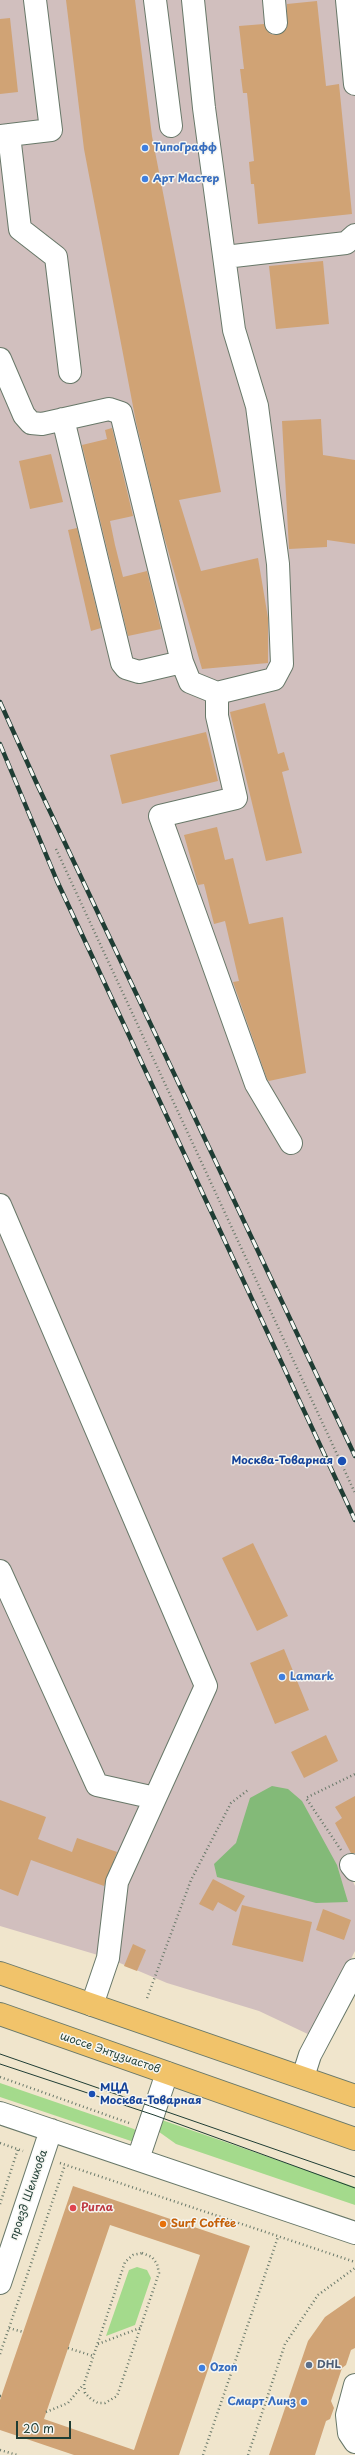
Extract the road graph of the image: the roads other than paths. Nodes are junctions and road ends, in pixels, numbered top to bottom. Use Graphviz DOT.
graph roads {
  1 [pos="35,0"];
  2 [pos="155,0"];
  3 [pos="193,0"];
  4 [pos="274,0"];
  5 [pos="347,0"];
  6 [pos="276,23"];
  7 [pos="355,84"];
  8 [pos="170,126"];
  9 [pos="4,135"];
  10 [pos="355,235"];
  11 [pos="224,257"];
  12 [pos="0,359"];
  13 [pos="70,372"];
  14 [pos="63,419"];
  15 [pos="182,662"];
  16 [pos="216,693"];
  17 [pos="291,1144"];
  18 [pos="0,1205"];
  19 [pos="0,1571"];
  20 [pos="155,1798"];
  21 [pos="355,1970"];
  22 [pos="0,1973"];
  23 [pos="92,2005"];
  24 [pos="0,2014"];
  25 [pos="167,2073"];
  26 [pos="303,2077"];
  27 [pos="355,2096"];
  28 [pos="0,2113"];
  29 [pos="51,2130"];
  30 [pos="355,2139"];
  31 [pos="138,2159"];
  32 [pos="355,2232"];
  33 [pos="0,2283"];
  34 [pos="355,2385"];
  35 [pos="355,2442"];
  1 -- 9 [label="street"];
  2 -- 8 [label="street"];
  3 -- 11 [label="street"];
  4 -- 6 [label="street"];
  5 -- 7 [label="street"];
  9 -- 13 [label="street"];
  10 -- 11 [label="street"];
  11 -- 16 [label="street"];
  12 -- 14 [label="street"];
  14 -- 15 [label="street"];
  14 -- 15 [label="street"];
  15 -- 16 [label="street"];
  16 -- 17 [label="street"];
  18 -- 20 [label="street"];
  19 -- 20 [label="street"];
  20 -- 23 [label="street"];
  21 -- 26 [label="street"];
  22 -- 23 [label="main road"];
  23 -- 26 [label="main road"];
  24 -- 25 [label="main road, шоссе Энтузиастов"];
  25 -- 30 [label="main road, шоссе Энтузиастов"];
  25 -- 31 [label="street"];
  26 -- 27 [label="main road"];
  28 -- 29 [label="street"];
  29 -- 31 [label="street"];
  29 -- 33 [label="street, проезд Шелихова"];
  31 -- 32 [label="street"];
  34 -- 35 [label="street"];
}
